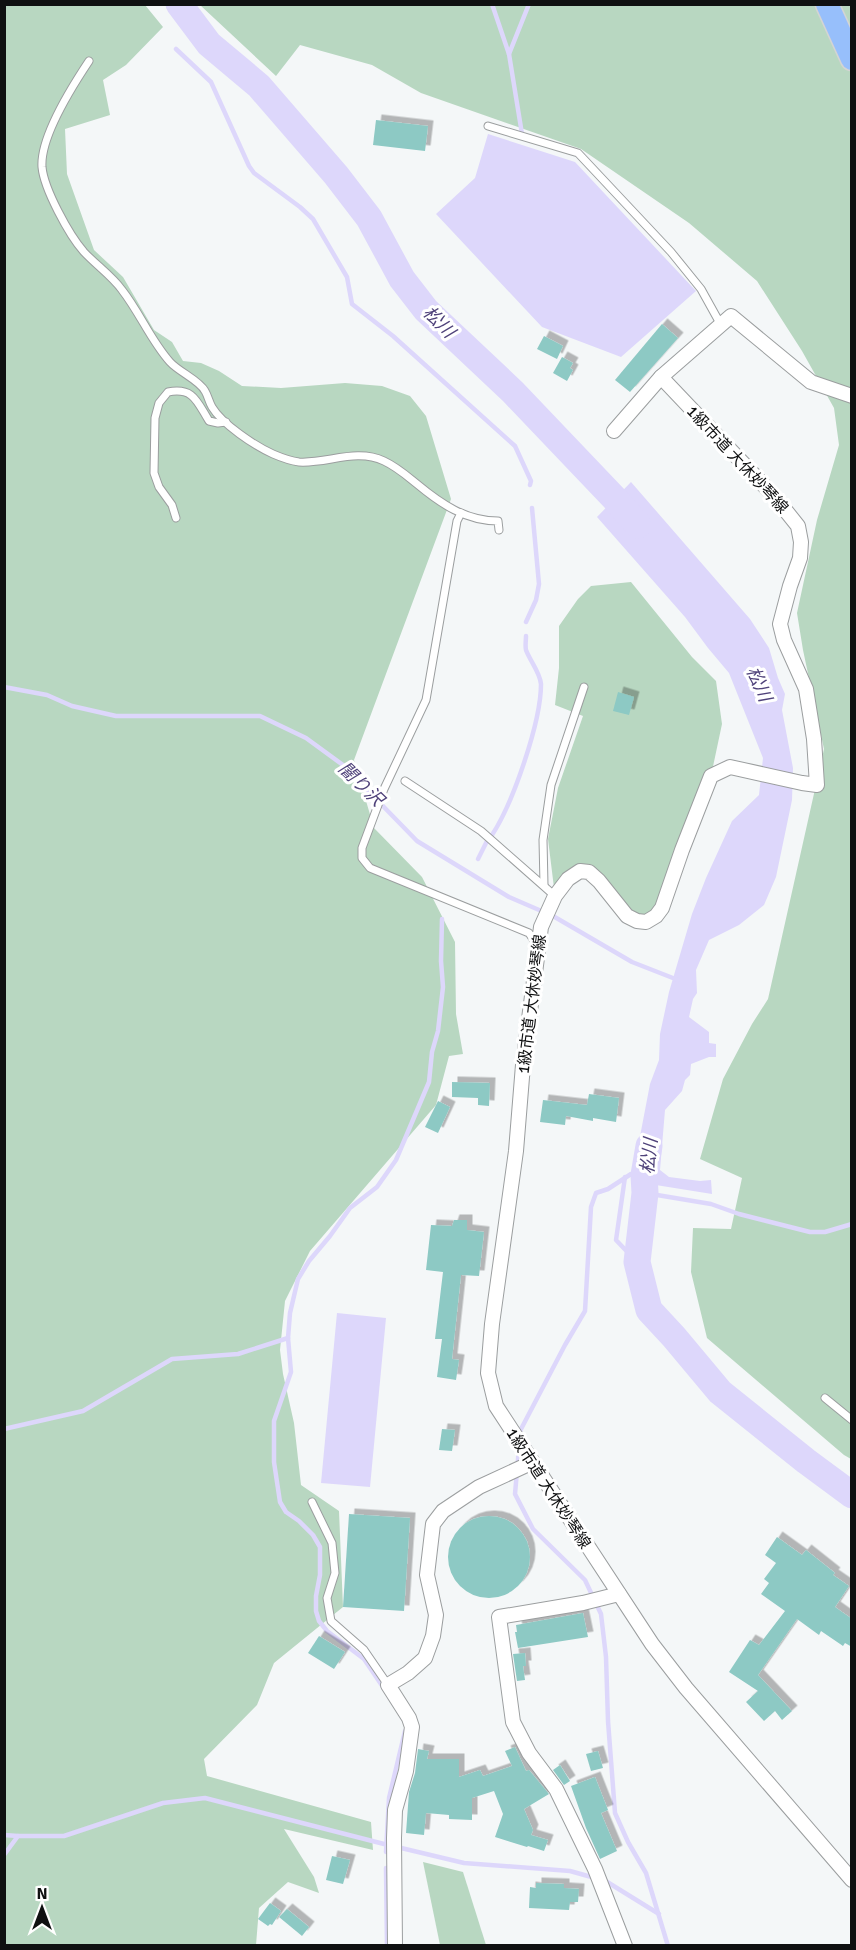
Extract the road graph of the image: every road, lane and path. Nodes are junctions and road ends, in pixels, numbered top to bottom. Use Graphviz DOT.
graph roads {
  1 [pos="827,4"];
  2 [pos="852,60"];
  3 [pos="89,61"];
  4 [pos="488,126"];
  5 [pos="721,325"];
  6 [pos="662,377"];
  7 [pos="852,396"];
  8 [pos="226,422"];
  9 [pos="614,431"];
  10 [pos="461,513"];
  11 [pos="176,518"];
  12 [pos="499,530"];
  13 [pos="584,687"];
  14 [pos="405,781"];
  15 [pos="544,885"];
  16 [pos="552,902"];
  17 [pos="538,947"];
  18 [pos="825,1398"];
  19 [pos="852,1420"];
  20 [pos="527,1460"];
  21 [pos="312,1502"];
  22 [pos="619,1594"];
  23 [pos="388,1685"];
  24 [pos="852,1880"];
  25 [pos="395,1946"];
  26 [pos="625,1946"];
  1 -- 2 [label="main road"];
  3 -- 8 [label="lane"];
  4 -- 5 [label="lane"];
  5 -- 6 [label="street"];
  5 -- 7 [label="street"];
  6 -- 9 [label="street"];
  6 -- 16 [label="street, 1級市道 大休妙琴線"];
  8 -- 10 [label="lane"];
  8 -- 11 [label="lane"];
  10 -- 12 [label="lane"];
  10 -- 17 [label="lane"];
  13 -- 15 [label="lane"];
  14 -- 15 [label="lane"];
  15 -- 16 [label="lane"];
  16 -- 17 [label="street, 1級市道 大休妙琴線"];
  17 -- 20 [label="street, 1級市道 大休妙琴線"];
  18 -- 19 [label="lane"];
  20 -- 22 [label="street, 1級市道 大休妙琴線"];
  20 -- 23 [label="street"];
  21 -- 23 [label="lane"];
  22 -- 24 [label="street, 1級市道 大休妙琴線"];
  22 -- 26 [label="street"];
  23 -- 25 [label="street"];
}
